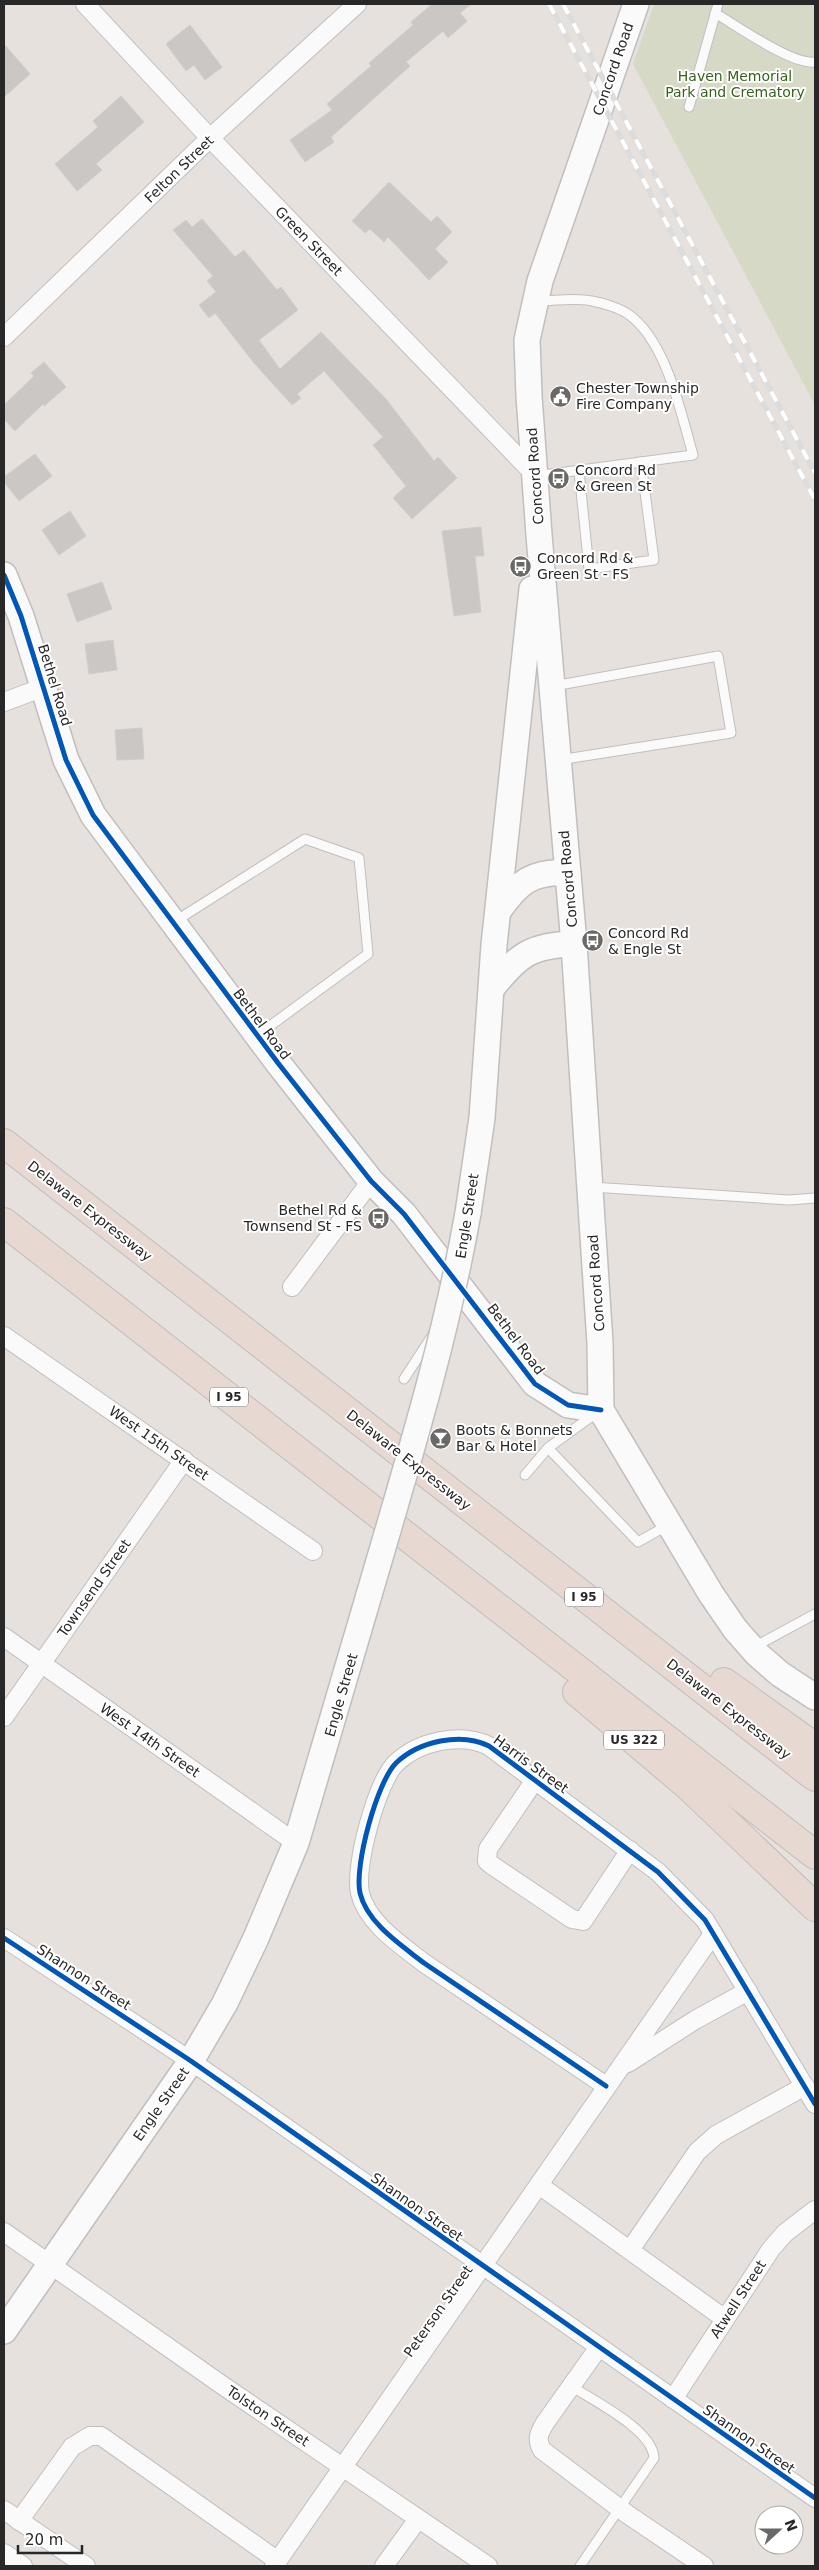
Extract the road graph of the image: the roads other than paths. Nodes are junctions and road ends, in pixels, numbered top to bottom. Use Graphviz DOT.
graph roads {
  1 [pos="85,4"];
  2 [pos="357,4"];
  3 [pos="636,4"];
  4 [pos="717,8"];
  5 [pos="815,62"];
  6 [pos="689,107"];
  7 [pos="210,138"];
  8 [pos="536,301"];
  9 [pos="4,337"];
  10 [pos="641,462"];
  11 [pos="579,471"];
  12 [pos="536,476"];
  13 [pos="539,536"];
  14 [pos="4,575"];
  15 [pos="552,686"];
  16 [pos="44,687"];
  17 [pos="4,702"];
  18 [pos="559,760"];
  19 [pos="568,873"];
  20 [pos="499,910"];
  21 [pos="172,923"];
  22 [pos="574,944"];
  23 [pos="492,988"];
  24 [pos="257,1036"];
  25 [pos="4,1143"];
  26 [pos="371,1181"];
  27 [pos="590,1187"];
  28 [pos="815,1198"];
  29 [pos="4,1222"];
  30 [pos="292,1287"];
  31 [pos="462,1288"];
  32 [pos="4,1336"];
  33 [pos="404,1379"];
  34 [pos="601,1410"];
  35 [pos="353,1417"];
  36 [pos="548,1448"];
  37 [pos="184,1460"];
  38 [pos="524,1475"];
  39 [pos="669,1525"];
  40 [pos="313,1551"];
  41 [pos="453,1573"];
  42 [pos="815,1614"];
  43 [pos="4,1637"];
  44 [pos="752,1648"];
  45 [pos="41,1663"];
  46 [pos="815,1697"];
  47 [pos="4,1717"];
  48 [pos="815,1747"];
  49 [pos="815,1777"];
  50 [pos="535,1780"];
  51 [pos="296,1843"];
  52 [pos="630,1850"];
  53 [pos="815,1856"];
  54 [pos="815,1907"];
  55 [pos="713,1934"];
  56 [pos="4,1938"];
  57 [pos="748,1991"];
  58 [pos="191,2061"];
  59 [pos="619,2069"];
  60 [pos="606,2086"];
  61 [pos="805,2086"];
  62 [pos="815,2104"];
  63 [pos="539,2185"];
  64 [pos="815,2210"];
  65 [pos="4,2232"];
  66 [pos="630,2250"];
  67 [pos="49,2264"];
  68 [pos="483,2267"];
  69 [pos="725,2319"];
  70 [pos="4,2331"];
  71 [pos="599,2348"];
  72 [pos="571,2386"];
  73 [pos="673,2399"];
  74 [pos="342,2466"];
  75 [pos="815,2498"];
  76 [pos="620,2508"];
  77 [pos="4,2510"];
  78 [pos="418,2519"];
  79 [pos="19,2521"];
  80 [pos="4,2552"];
  81 [pos="276,2564"];
  82 [pos="23,2566"];
  83 [pos="86,2566"];
  84 [pos="384,2566"];
  85 [pos="488,2566"];
  86 [pos="580,2566"];
  87 [pos="704,2566"];
  1 -- 7 [label="street, Green Street"];
  2 -- 7 [label="street, Felton Street"];
  3 -- 8 [label="main road, Concord Road"];
  4 -- 5 [label="lane"];
  4 -- 6 [label="lane"];
  7 -- 9 [label="street, Felton Street"];
  7 -- 12 [label="street, Green Street"];
  8 -- 10 [label="lane"];
  8 -- 12 [label="main road, Concord Road"];
  10 -- 11 [label="lane"];
  10 -- 11 [label="lane"];
  11 -- 12 [label="lane"];
  12 -- 13 [label="main road, Concord Road"];
  13 -- 15 [label="main road, Concord Road"];
  13 -- 20 [label="main road"];
  14 -- 16 [label="main road, Bethel Road"];
  15 -- 18 [label="main road, Concord Road"];
  15 -- 18 [label="lane"];
  16 -- 17 [label="street"];
  16 -- 21 [label="main road, Bethel Road"];
  18 -- 19 [label="main road, Concord Road"];
  19 -- 20 [label="main road, Engle Street"];
  19 -- 22 [label="main road, Concord Road"];
  20 -- 23 [label="main road, Engle Street"];
  21 -- 24 [label="main road, Bethel Road"];
  21 -- 24 [label="lane"];
  22 -- 23 [label="main road"];
  22 -- 27 [label="main road, Concord Road"];
  23 -- 51 [label="main road, Engle Street, bridge"];
  24 -- 26 [label="main road, Bethel Road"];
  25 -- 35 [label="highway, Delaware Expressway / I 95"];
  26 -- 30 [label="street"];
  26 -- 31 [label="main road, Bethel Road"];
  27 -- 28 [label="lane"];
  27 -- 34 [label="main road, Concord Road"];
  29 -- 41 [label="highway, I 95"];
  31 -- 33 [label="lane"];
  31 -- 34 [label="main road, Bethel Road"];
  32 -- 37 [label="street, West 15th Street"];
  34 -- 36 [label="lane"];
  34 -- 39 [label="main road, Concord Road"];
  35 -- 48 [label="highway"];
  35 -- 49 [label="highway, Delaware Expressway / I 95"];
  36 -- 38 [label="lane"];
  36 -- 39 [label="lane"];
  37 -- 40 [label="street, West 15th Street"];
  37 -- 45 [label="street, Townsend Street"];
  39 -- 44 [label="main road, Concord Road"];
  41 -- 53 [label="highway, I 95"];
  41 -- 54 [label="highway, US 322"];
  42 -- 44 [label="lane"];
  43 -- 45 [label="street, West 14th Street"];
  44 -- 46 [label="main road, Concord Road"];
  45 -- 47 [label="street, Townsend Street"];
  45 -- 51 [label="street, West 14th Street"];
  50 -- 52 [label="street, Harris Street"];
  50 -- 52 [label="street"];
  50 -- 60 [label="street, Harris Street"];
  51 -- 58 [label="main road, Engle Street"];
  52 -- 55 [label="street, Harris Street"];
  55 -- 57 [label="street, Harris Street"];
  55 -- 59 [label="street, Peterson Street"];
  56 -- 58 [label="street, Shannon Street"];
  57 -- 59 [label="street, Peterson Street"];
  57 -- 61 [label="street, Harris Street"];
  58 -- 67 [label="main road, Engle Street"];
  58 -- 68 [label="street, Shannon Street"];
  59 -- 60 [label="street, Peterson Street"];
  60 -- 63 [label="street, Peterson Street"];
  61 -- 62 [label="street, Harris Street"];
  61 -- 66 [label="street"];
  63 -- 66 [label="street"];
  63 -- 68 [label="street, Peterson Street"];
  64 -- 69 [label="street, Atwell Street"];
  65 -- 67 [label="street, Tolston Street"];
  66 -- 69 [label="street"];
  67 -- 70 [label="main road, Engle Street"];
  67 -- 74 [label="street, Tolston Street"];
  68 -- 71 [label="street, Shannon Street"];
  68 -- 74 [label="street, Peterson Street"];
  69 -- 73 [label="street, Atwell Street"];
  71 -- 72 [label="street"];
  71 -- 73 [label="street, Shannon Street"];
  72 -- 76 [label="street"];
  72 -- 76 [label="lane"];
  73 -- 75 [label="street, Shannon Street"];
  74 -- 78 [label="street, Tolston Street"];
  74 -- 81 [label="street, Peterson Street"];
  76 -- 86 [label="lane"];
  76 -- 87 [label="street"];
  77 -- 79 [label="street"];
  78 -- 84 [label="street"];
  78 -- 85 [label="street, Tolston Street"];
  79 -- 81 [label="street"];
  79 -- 83 [label="street"];
  80 -- 82 [label="street"];
}
